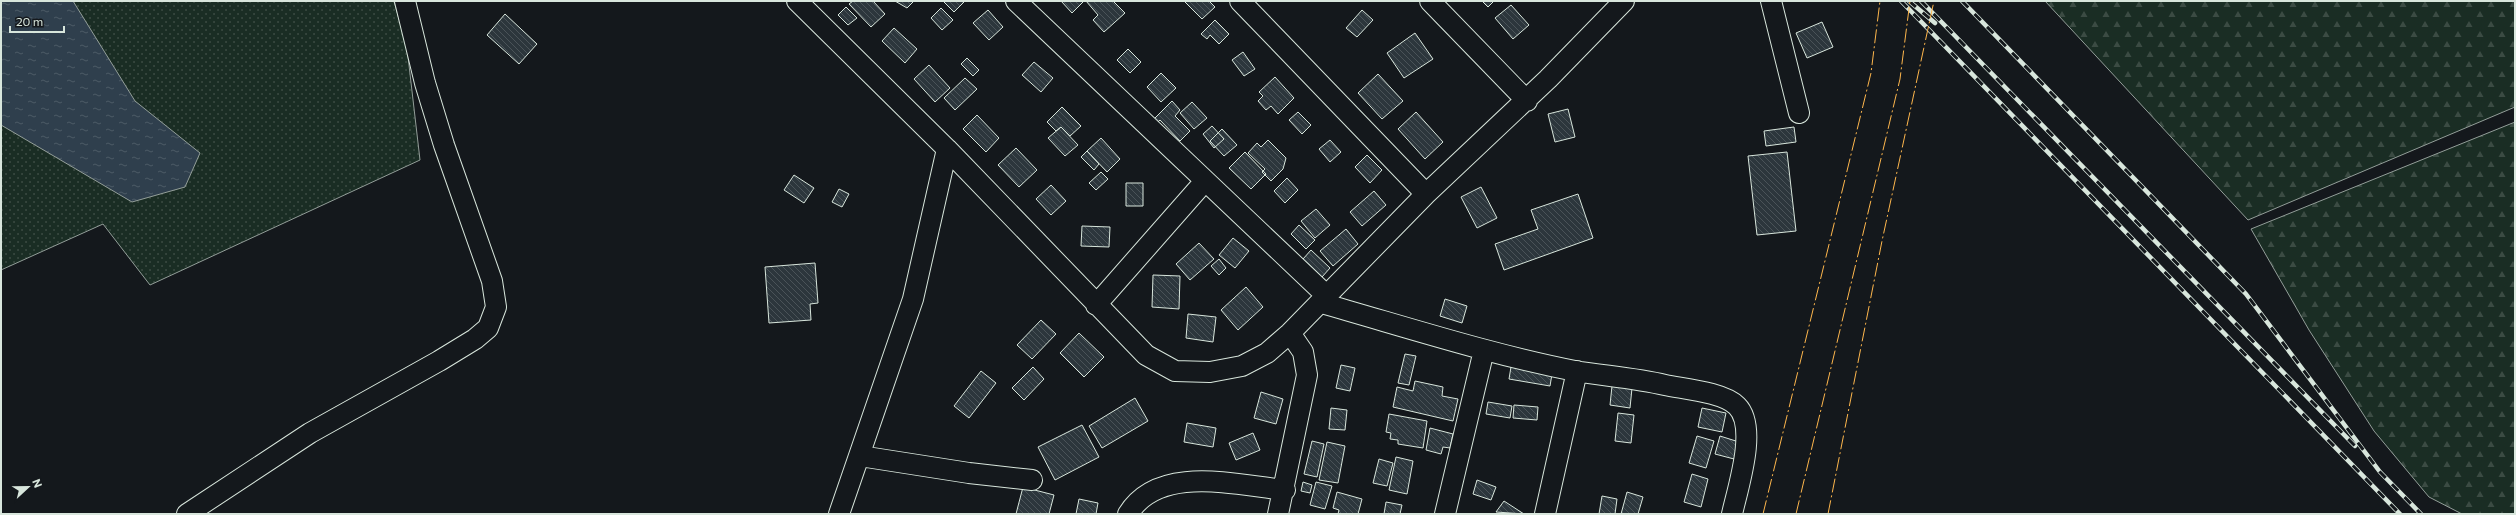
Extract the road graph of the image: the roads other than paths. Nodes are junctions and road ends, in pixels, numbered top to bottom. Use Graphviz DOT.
graph roads {
  1 [pos="405,1"];
  2 [pos="798,1"];
  3 [pos="1016,1"];
  4 [pos="1240,1"];
  5 [pos="1430,1"];
  6 [pos="1624,1"];
  7 [pos="1771,1"];
  8 [pos="1527,101"];
  9 [pos="1799,114"];
  10 [pos="947,149"];
  11 [pos="1205,182"];
  12 [pos="1426,194"];
  13 [pos="1324,299"];
  14 [pos="1096,305"];
  15 [pos="1290,333"];
  16 [pos="1484,350"];
  17 [pos="1577,371"];
  18 [pos="860,456"];
  19 [pos="1032,480"];
  20 [pos="1284,490"];
  21 [pos="188,514"];
  22 [pos="839,514"];
  23 [pos="1128,514"];
  24 [pos="1278,514"];
  25 [pos="1445,514"];
  26 [pos="1545,514"];
  27 [pos="1732,514"];
  1 -- 21 [label="street"];
  2 -- 10 [label="street"];
  3 -- 11 [label="street"];
  4 -- 12 [label="street"];
  5 -- 8 [label="street"];
  6 -- 8 [label="street"];
  7 -- 9 [label="street"];
  8 -- 12 [label="street"];
  10 -- 14 [label="street"];
  10 -- 18 [label="street"];
  11 -- 13 [label="street"];
  11 -- 14 [label="street"];
  12 -- 13 [label="street"];
  13 -- 15 [label="street"];
  13 -- 16 [label="street"];
  14 -- 15 [label="street"];
  15 -- 20 [label="street"];
  16 -- 17 [label="street"];
  16 -- 25 [label="street"];
  17 -- 26 [label="street"];
  17 -- 27 [label="street"];
  18 -- 19 [label="street"];
  18 -- 22 [label="street"];
  20 -- 23 [label="street"];
  20 -- 24 [label="street"];
}
